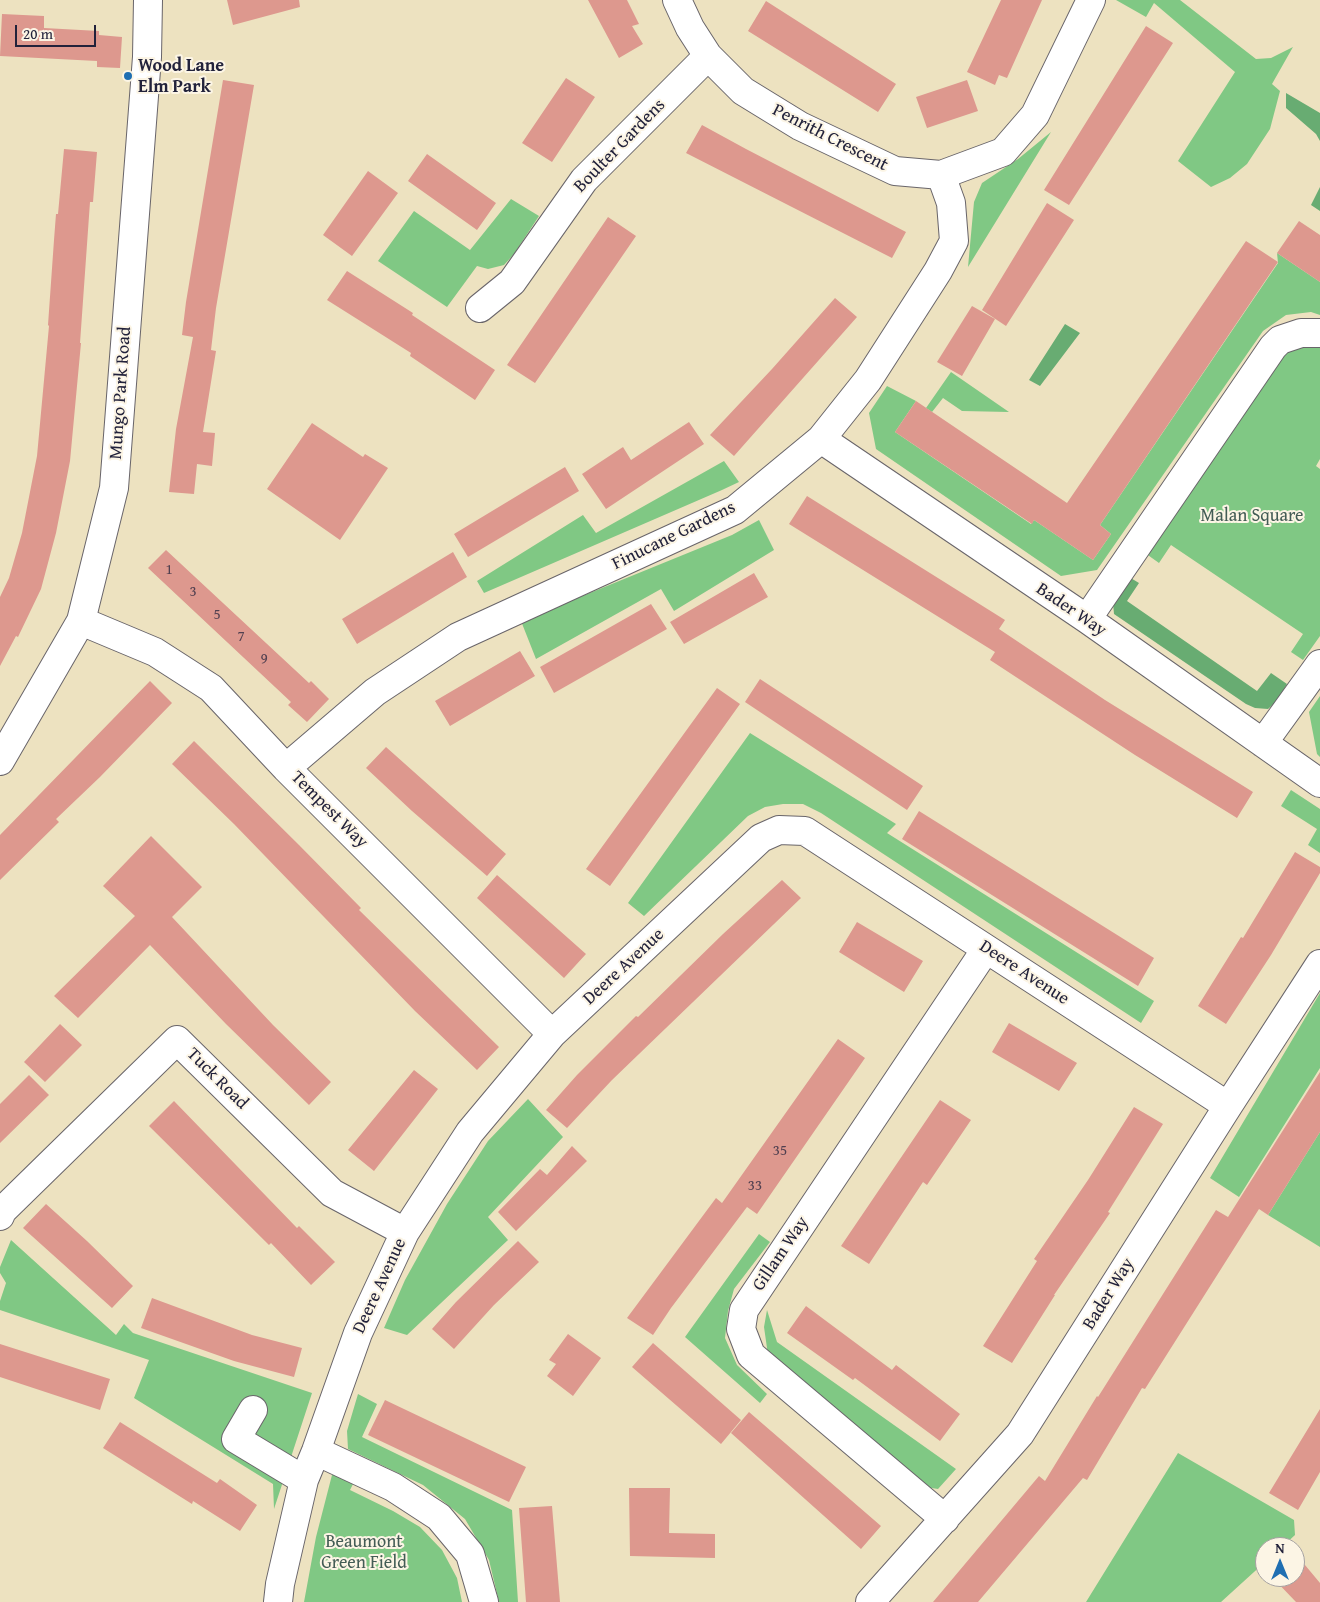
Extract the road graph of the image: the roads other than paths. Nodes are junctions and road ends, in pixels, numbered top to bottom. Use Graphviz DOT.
graph roads {
  1 [pos="148,0"];
  2 [pos="677,0"];
  3 [pos="1091,0"];
  4 [pos="708,56"];
  5 [pos="941,175"];
  6 [pos="480,308"];
  7 [pos="1320,333"];
  8 [pos="821,439"];
  9 [pos="1087,619"];
  10 [pos="81,621"];
  11 [pos="1320,664"];
  12 [pos="1263,743"];
  13 [pos="0,761"];
  14 [pos="286,768"];
  15 [pos="1320,783"];
  16 [pos="986,949"];
  17 [pos="1320,964"];
  18 [pos="552,1034"];
  19 [pos="1228,1106"];
  20 [pos="0,1216"];
  21 [pos="405,1232"];
  22 [pos="253,1410"];
  23 [pos="316,1452"];
  24 [pos="304,1480"];
  25 [pos="945,1519"];
  26 [pos="278,1602"];
  27 [pos="484,1602"];
  28 [pos="870,1602"];
  1 -- 10 [label="street, Mungo Park Road"];
  2 -- 4 [label="street, Penrith Crescent"];
  3 -- 5 [label="street, Penrith Crescent"];
  4 -- 5 [label="street, Penrith Crescent"];
  4 -- 6 [label="street, Boulter Gardens"];
  5 -- 8 [label="street, Finucane Gardens"];
  7 -- 9 [label="street"];
  8 -- 9 [label="street, Bader Way"];
  8 -- 14 [label="street, Finucane Gardens"];
  9 -- 12 [label="street, Bader Way"];
  10 -- 13 [label="street, Mungo Park Road"];
  10 -- 14 [label="street, Tempest Way"];
  11 -- 12 [label="street"];
  12 -- 15 [label="street, Bader Way"];
  14 -- 18 [label="street, Tempest Way"];
  16 -- 18 [label="street, Deere Avenue"];
  16 -- 19 [label="street, Deere Avenue"];
  16 -- 25 [label="street, Gillam Way"];
  17 -- 19 [label="street, Bader Way"];
  18 -- 21 [label="street, Deere Avenue"];
  19 -- 25 [label="street, Bader Way"];
  20 -- 21 [label="street, Tuck Road"];
  21 -- 23 [label="street, Deere Avenue"];
  22 -- 24 [label="street"];
  23 -- 24 [label="street, Deere Avenue"];
  23 -- 27 [label="street"];
  24 -- 26 [label="street, Deere Avenue"];
  25 -- 28 [label="street, Bader Way"];
}
